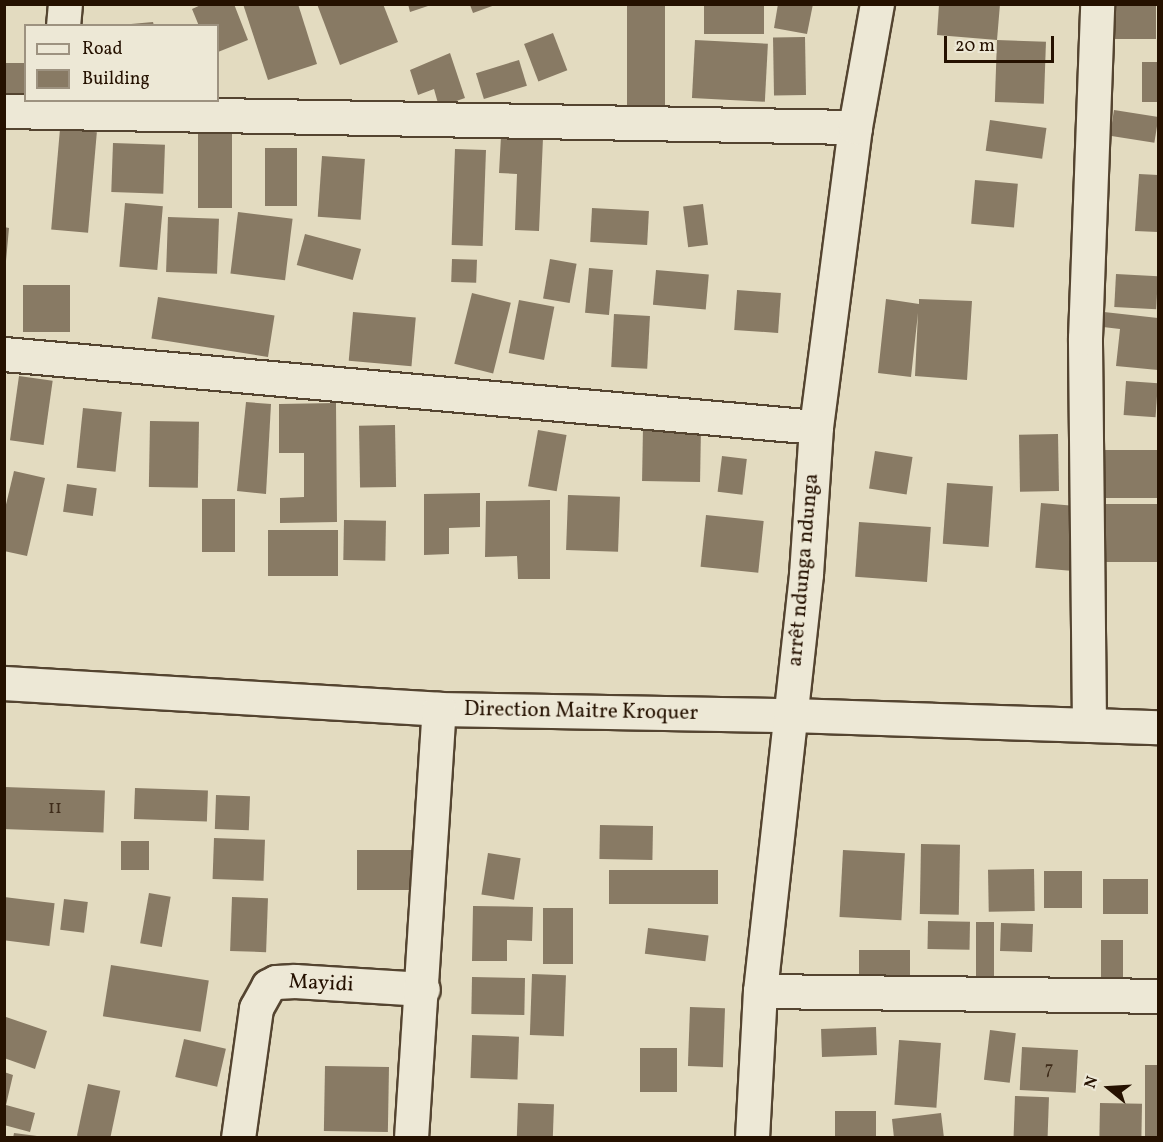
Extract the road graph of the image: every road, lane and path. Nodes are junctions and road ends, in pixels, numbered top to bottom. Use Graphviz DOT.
graph roads {
  1 [pos="64,4"];
  2 [pos="877,4"];
  3 [pos="1097,4"];
  4 [pos="63,24"];
  5 [pos="58,106"];
  6 [pos="4,111"];
  7 [pos="855,127"];
  8 [pos="4,354"];
  9 [pos="816,427"];
  10 [pos="4,683"];
  11 [pos="440,710"];
  12 [pos="791,715"];
  13 [pos="1089,724"];
  14 [pos="1158,727"];
  15 [pos="423,989"];
  16 [pos="760,991"];
  17 [pos="1158,996"];
  18 [pos="238,1137"];
  19 [pos="411,1137"];
  20 [pos="752,1137"];
  1 -- 4 [label="street"];
  2 -- 7 [label="street, arrêt ndunga ndunga"];
  3 -- 13 [label="street"];
  5 -- 6 [label="street"];
  5 -- 7 [label="street"];
  7 -- 9 [label="street, arrêt ndunga ndunga"];
  8 -- 9 [label="street"];
  9 -- 12 [label="street, arrêt ndunga ndunga"];
  10 -- 11 [label="street, Direction Maitre Kroquer"];
  11 -- 12 [label="street, Direction Maitre Kroquer"];
  11 -- 15 [label="street"];
  12 -- 13 [label="street, Direction Maitre Kroquer"];
  12 -- 16 [label="street, arrêt ndunga ndunga"];
  13 -- 14 [label="street, Direction Maitre Kroquer"];
  15 -- 18 [label="street, Mayidi"];
  15 -- 19 [label="street"];
  16 -- 17 [label="street"];
  16 -- 20 [label="street, arrêt ndunga ndunga"];
}
